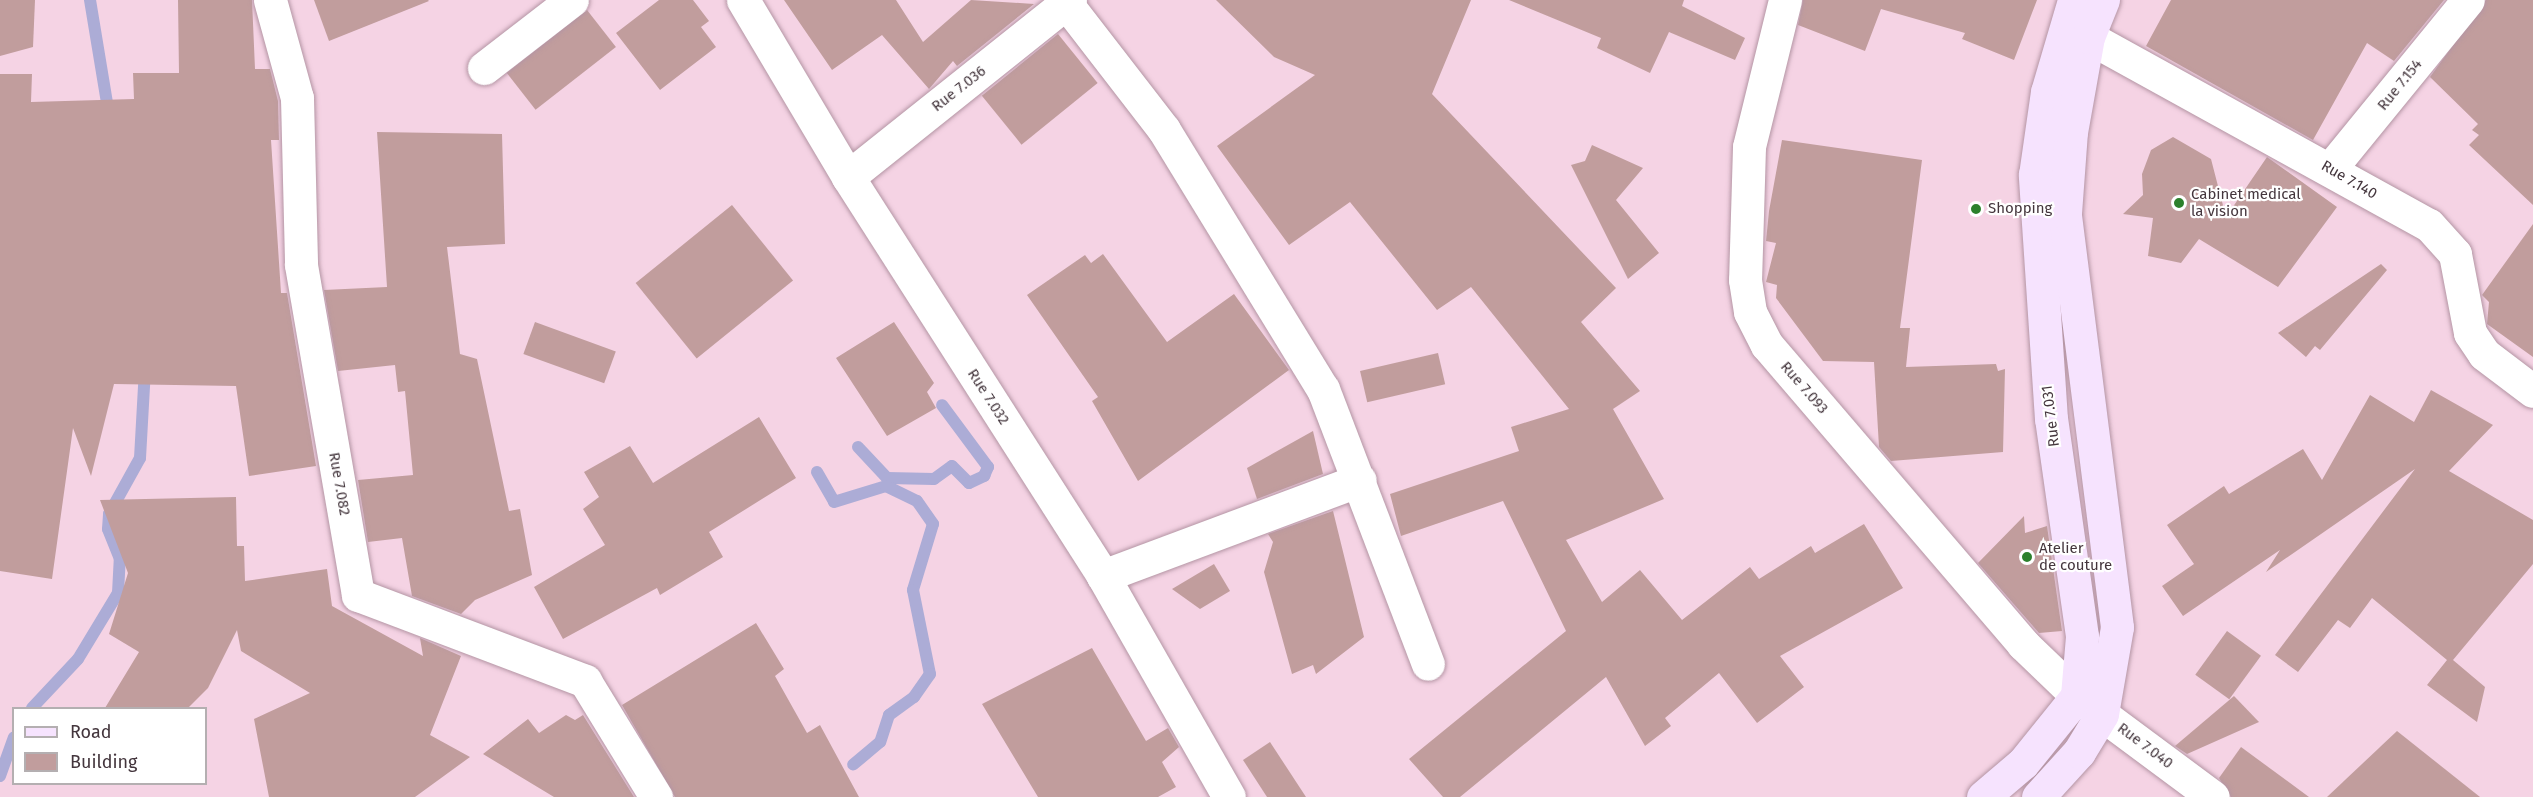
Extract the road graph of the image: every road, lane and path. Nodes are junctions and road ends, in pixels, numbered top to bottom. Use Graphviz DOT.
graph roads {
  1 [pos="270,0"];
  2 [pos="572,0"];
  3 [pos="743,0"];
  4 [pos="1785,0"];
  5 [pos="2074,0"];
  6 [pos="2103,0"];
  7 [pos="2468,0"];
  8 [pos="1068,2"];
  9 [pos="2088,37"];
  10 [pos="484,68"];
  11 [pos="2330,169"];
  12 [pos="848,177"];
  13 [pos="2533,391"];
  14 [pos="1360,480"];
  15 [pos="1103,576"];
  16 [pos="1428,664"];
  17 [pos="2089,705"];
  18 [pos="656,797"];
  19 [pos="1229,797"];
  20 [pos="1983,797"];
  21 [pos="2038,797"];
  22 [pos="2213,797"];
  1 -- 18 [label="street, Rue 7.082"];
  2 -- 10 [label="street"];
  3 -- 12 [label="street, Rue 7.032"];
  4 -- 17 [label="street, Rue 7.093"];
  5 -- 17 [label="main road, Rue 7.031"];
  6 -- 9 [label="main road, Rue 7.031"];
  7 -- 11 [label="street, Rue 7.154"];
  8 -- 12 [label="street, Rue 7.036"];
  8 -- 14 [label="street"];
  9 -- 11 [label="street, Rue 7.140"];
  9 -- 17 [label="main road, Rue 7.031"];
  11 -- 13 [label="street, Rue 7.140"];
  12 -- 15 [label="street, Rue 7.032"];
  14 -- 15 [label="street"];
  14 -- 16 [label="street"];
  15 -- 19 [label="street, Rue 7.032"];
  17 -- 20 [label="main road, Rue 7.031"];
  17 -- 21 [label="main road, Rue 7.031"];
  17 -- 22 [label="street, Rue 7.040"];
}
